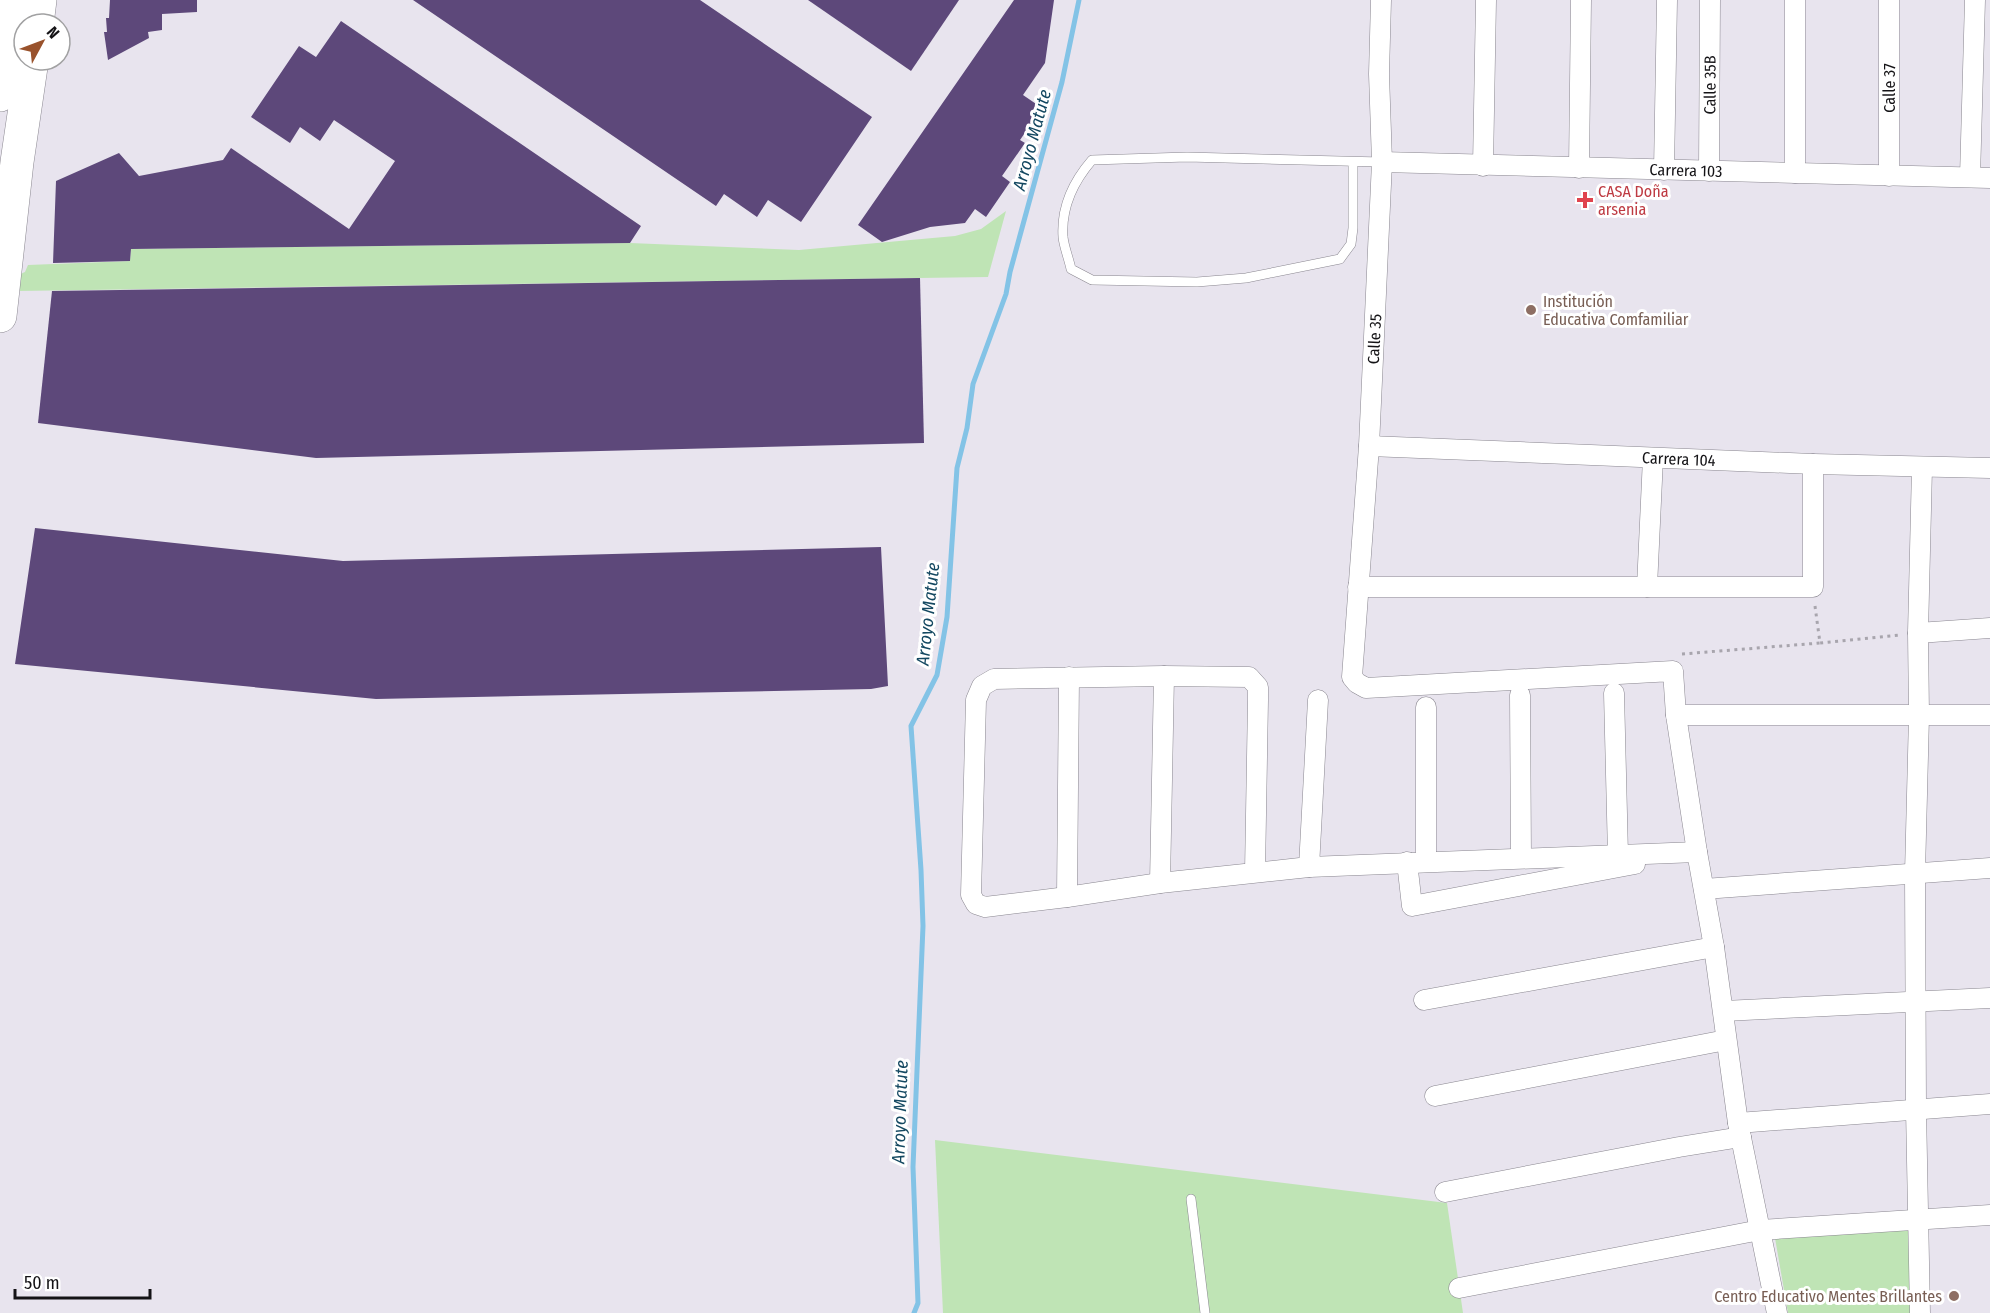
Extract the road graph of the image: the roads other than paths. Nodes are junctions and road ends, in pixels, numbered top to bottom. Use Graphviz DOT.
graph roads {
  1 [pos="12,0"];
  2 [pos="1381,0"];
  3 [pos="1486,0"];
  4 [pos="1581,0"];
  5 [pos="1667,0"];
  6 [pos="1710,0"];
  7 [pos="1795,0"];
  8 [pos="1889,0"];
  9 [pos="1975,0"];
  10 [pos="30,72"];
  11 [pos="0,95"];
  12 [pos="1353,162"];
  13 [pos="1382,162"];
  14 [pos="1483,166"];
  15 [pos="1579,168"];
  16 [pos="1664,170"];
  17 [pos="1709,171"];
  18 [pos="1795,173"];
  19 [pos="1889,176"];
  20 [pos="1970,177"];
  21 [pos="1990,178"];
  22 [pos="0,316"];
  23 [pos="1369,446"];
  24 [pos="1653,458"];
  25 [pos="1813,464"];
  26 [pos="1922,468"];
  27 [pos="1990,468"];
  28 [pos="1358,587"];
  29 [pos="1647,587"];
  30 [pos="1990,628"];
  31 [pos="1918,633"];
  32 [pos="1164,676"];
  33 [pos="1069,677"];
  34 [pos="1614,693"];
  35 [pos="1520,695"];
  36 [pos="1318,700"];
  37 [pos="1426,707"];
  38 [pos="1676,715"];
  39 [pos="1990,715"];
  40 [pos="1919,716"];
  41 [pos="1697,852"];
  42 [pos="1618,855"];
  43 [pos="1521,858"];
  44 [pos="1407,862"];
  45 [pos="1426,862"];
  46 [pos="1310,867"];
  47 [pos="1990,868"];
  48 [pos="1255,872"];
  49 [pos="1915,873"];
  50 [pos="1160,883"];
  51 [pos="1704,889"];
  52 [pos="1067,897"];
  53 [pos="1714,947"];
  54 [pos="1990,998"];
  55 [pos="1424,1000"];
  56 [pos="1917,1003"];
  57 [pos="1724,1011"];
  58 [pos="1726,1040"];
  59 [pos="1435,1096"];
  60 [pos="1990,1104"];
  61 [pos="1916,1109"];
  62 [pos="1740,1130"];
  63 [pos="1445,1192"];
  64 [pos="1191,1199"];
  65 [pos="1990,1215"];
  66 [pos="1918,1219"];
  67 [pos="1760,1230"];
  68 [pos="1459,1288"];
  69 [pos="1206,1313"];
  70 [pos="1777,1313"];
  71 [pos="1920,1313"];
  1 -- 11 [label="highway"];
  2 -- 13 [label="street, Calle 35"];
  3 -- 14 [label="street"];
  4 -- 15 [label="street"];
  5 -- 16 [label="street"];
  6 -- 17 [label="street, Calle 35B"];
  7 -- 18 [label="street"];
  8 -- 19 [label="street, Calle 37"];
  9 -- 20 [label="street"];
  10 -- 22 [label="highway"];
  12 -- 12 [label="lane"];
  12 -- 13 [label="lane"];
  13 -- 14 [label="street, Carrera 103"];
  13 -- 23 [label="street, Calle 35"];
  14 -- 15 [label="street, Carrera 103"];
  15 -- 16 [label="street, Carrera 103"];
  16 -- 17 [label="street, Carrera 103"];
  17 -- 18 [label="street, Carrera 103"];
  18 -- 19 [label="street, Carrera 103"];
  19 -- 20 [label="street, Carrera 103"];
  20 -- 21 [label="street, Carrera 103"];
  23 -- 24 [label="street, Carrera 104"];
  23 -- 28 [label="street, Calle 35"];
  24 -- 25 [label="street, Carrera 104"];
  24 -- 29 [label="street"];
  25 -- 26 [label="street, Carrera 104"];
  25 -- 29 [label="street"];
  26 -- 27 [label="street, Carrera 104"];
  26 -- 31 [label="street"];
  28 -- 29 [label="street"];
  28 -- 38 [label="street, Calle 35"];
  30 -- 31 [label="street"];
  31 -- 40 [label="street"];
  32 -- 33 [label="street"];
  32 -- 48 [label="street"];
  32 -- 50 [label="street"];
  33 -- 52 [label="street"];
  33 -- 52 [label="street"];
  34 -- 42 [label="street"];
  35 -- 43 [label="street"];
  36 -- 46 [label="street"];
  37 -- 45 [label="street"];
  38 -- 40 [label="street"];
  38 -- 41 [label="street"];
  39 -- 40 [label="street"];
  40 -- 49 [label="street"];
  41 -- 42 [label="street"];
  41 -- 44 [label="street"];
  41 -- 51 [label="street"];
  42 -- 43 [label="street"];
  43 -- 45 [label="street"];
  44 -- 45 [label="street"];
  44 -- 46 [label="street"];
  46 -- 48 [label="street"];
  47 -- 49 [label="street"];
  48 -- 50 [label="street"];
  49 -- 51 [label="street"];
  49 -- 56 [label="street"];
  50 -- 52 [label="street"];
  51 -- 53 [label="street"];
  53 -- 55 [label="street"];
  53 -- 57 [label="street"];
  54 -- 56 [label="street"];
  56 -- 57 [label="street"];
  56 -- 61 [label="street"];
  57 -- 58 [label="street"];
  58 -- 59 [label="street"];
  58 -- 62 [label="street"];
  60 -- 61 [label="street"];
  61 -- 62 [label="street"];
  61 -- 66 [label="street"];
  62 -- 63 [label="street"];
  62 -- 67 [label="street"];
  64 -- 69 [label="lane"];
  65 -- 66 [label="street"];
  66 -- 67 [label="street"];
  66 -- 71 [label="street"];
  67 -- 68 [label="street"];
  67 -- 70 [label="street"];
}
